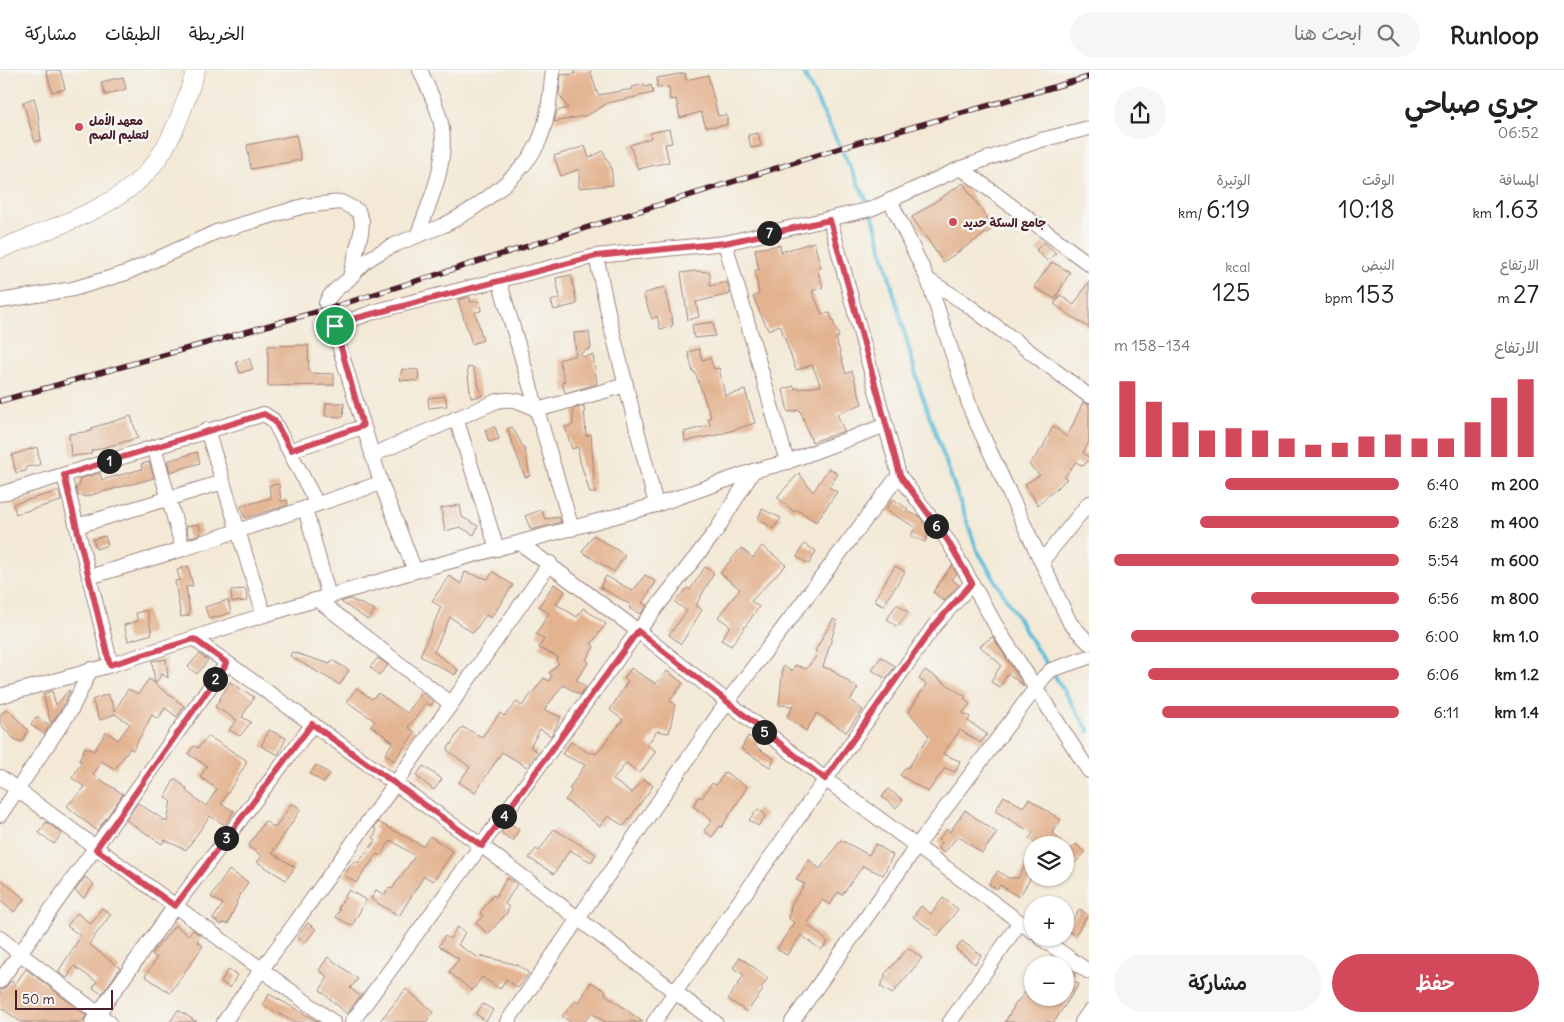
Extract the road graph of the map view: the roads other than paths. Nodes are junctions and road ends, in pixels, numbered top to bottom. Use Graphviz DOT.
graph roads {
  1 [pos="196,70"];
  2 [pos="420,70"];
  3 [pos="553,70"];
  4 [pos="1083,130"];
  5 [pos="1089,140"];
  6 [pos="961,168"];
  7 [pos="890,200"];
  8 [pos="830,220"];
  9 [pos="418,234"];
  10 [pos="725,243"];
  11 [pos="0,249"];
  12 [pos="596,256"];
  13 [pos="1089,264"];
  14 [pos="350,278"];
  15 [pos="499,280"];
  16 [pos="928,280"];
  17 [pos="0,301"];
  18 [pos="335,326"];
  19 [pos="626,385"];
  20 [pos="1089,396"];
  21 [pos="537,410"];
  22 [pos="456,418"];
  23 [pos="886,425"];
  24 [pos="363,426"];
  25 [pos="207,430"];
  26 [pos="154,447"];
  27 [pos="291,450"];
  28 [pos="372,455"];
  29 [pos="787,462"];
  30 [pos="753,471"];
  31 [pos="64,475"];
  32 [pos="900,475"];
  33 [pos="223,482"];
  34 [pos="381,483"];
  35 [pos="0,494"];
  36 [pos="167,499"];
  37 [pos="1089,503"];
  38 [pos="656,505"];
  39 [pos="311,506"];
  40 [pos="76,526"];
  41 [pos="572,529"];
  42 [pos="237,531"];
  43 [pos="520,543"];
  44 [pos="183,549"];
  45 [pos="497,549"];
  46 [pos="1042,561"];
  47 [pos="550,563"];
  48 [pos="415,571"];
  49 [pos="89,577"];
  50 [pos="972,583"];
  51 [pos="323,598"];
  52 [pos="264,615"];
  53 [pos="638,631"];
  54 [pos="194,639"];
  55 [pos="1089,643"];
  56 [pos="1089,657"];
  57 [pos="227,663"];
  58 [pos="110,665"];
  59 [pos="90,669"];
  60 [pos="1037,686"];
  61 [pos="0,696"];
  62 [pos="727,702"];
  63 [pos="451,704"];
  64 [pos="312,724"];
  65 [pos="1089,771"];
  66 [pos="0,776"];
  67 [pos="825,779"];
  68 [pos="395,784"];
  69 [pos="18,789"];
  70 [pos="0,815"];
  71 [pos="482,846"];
  72 [pos="917,846"];
  73 [pos="96,849"];
  74 [pos="175,906"];
  75 [pos="578,918"];
  76 [pos="1020,922"];
  77 [pos="1024,925"];
  78 [pos="0,938"];
  79 [pos="1052,946"];
  80 [pos="20,952"];
  81 [pos="263,970"];
  82 [pos="1089,972"];
  83 [pos="0,981"];
  84 [pos="674,993"];
  85 [pos="1089,1012"];
  86 [pos="95,1018"];
  87 [pos="110,1022"];
  88 [pos="224,1022"];
  89 [pos="333,1022"];
  90 [pos="352,1022"];
  91 [pos="507,1022"];
  92 [pos="654,1022"];
  93 [pos="715,1022"];
  94 [pos="792,1022"];
  95 [pos="950,1022"];
  96 [pos="1082,1022"];
  1 -- 11 [label="main road"];
  2 -- 9 [label="street"];
  3 -- 9 [label="street"];
  4 -- 5 [label="street"];
  4 -- 6 [label="street"];
  6 -- 7 [label="street"];
  6 -- 13 [label="street"];
  7 -- 8 [label="street"];
  7 -- 16 [label="street"];
  8 -- 10 [label="street"];
  8 -- 23 [label="street"];
  9 -- 14 [label="street"];
  10 -- 12 [label="street"];
  10 -- 29 [label="street"];
  12 -- 15 [label="street"];
  12 -- 19 [label="street"];
  14 -- 17 [label="street"];
  14 -- 18 [label="street"];
  15 -- 18 [label="street"];
  15 -- 21 [label="street"];
  16 -- 20 [label="street"];
  16 -- 46 [label="street"];
  18 -- 24 [label="street"];
  19 -- 21 [label="street"];
  19 -- 38 [label="street"];
  21 -- 22 [label="street"];
  21 -- 41 [label="street"];
  22 -- 28 [label="street"];
  22 -- 45 [label="street"];
  23 -- 29 [label="street"];
  23 -- 32 [label="street"];
  24 -- 27 [label="street"];
  24 -- 28 [label="street"];
  25 -- 26 [label="street"];
  25 -- 27 [label="street"];
  25 -- 33 [label="street"];
  26 -- 31 [label="street"];
  26 -- 36 [label="street"];
  27 -- 39 [label="street"];
  28 -- 34 [label="street"];
  29 -- 30 [label="street"];
  30 -- 38 [label="street"];
  30 -- 53 [label="street"];
  31 -- 35 [label="street"];
  31 -- 40 [label="street"];
  32 -- 50 [label="street"];
  32 -- 62 [label="street"];
  33 -- 36 [label="street"];
  33 -- 42 [label="street"];
  34 -- 39 [label="street"];
  34 -- 48 [label="street"];
  36 -- 40 [label="street"];
  36 -- 44 [label="street"];
  37 -- 46 [label="street"];
  38 -- 41 [label="street"];
  39 -- 42 [label="street"];
  39 -- 51 [label="street"];
  40 -- 49 [label="street"];
  41 -- 43 [label="street"];
  42 -- 44 [label="street"];
  42 -- 52 [label="street"];
  43 -- 45 [label="street"];
  43 -- 47 [label="street"];
  44 -- 49 [label="street"];
  45 -- 48 [label="street"];
  46 -- 55 [label="street"];
  47 -- 53 [label="street"];
  47 -- 63 [label="street"];
  48 -- 51 [label="street"];
  49 -- 58 [label="street"];
  50 -- 60 [label="street"];
  50 -- 67 [label="street"];
  51 -- 52 [label="street"];
  51 -- 63 [label="street"];
  52 -- 54 [label="street"];
  53 -- 62 [label="street"];
  53 -- 71 [label="street"];
  54 -- 57 [label="street"];
  54 -- 58 [label="street"];
  56 -- 60 [label="street"];
  57 -- 64 [label="street"];
  57 -- 73 [label="street"];
  58 -- 59 [label="street"];
  59 -- 61 [label="street"];
  59 -- 69 [label="street"];
  60 -- 65 [label="street"];
  60 -- 72 [label="street"];
  62 -- 67 [label="street"];
  62 -- 75 [label="street"];
  63 -- 68 [label="street"];
  64 -- 68 [label="street"];
  64 -- 74 [label="street"];
  66 -- 69 [label="street"];
  67 -- 72 [label="street"];
  67 -- 84 [label="street"];
  68 -- 71 [label="street"];
  68 -- 81 [label="street"];
  69 -- 70 [label="street"];
  69 -- 73 [label="street"];
  71 -- 75 [label="street"];
  71 -- 90 [label="street"];
  72 -- 76 [label="street"];
  72 -- 94 [label="street"];
  73 -- 74 [label="street"];
  73 -- 80 [label="street"];
  74 -- 81 [label="street"];
  74 -- 86 [label="street"];
  75 -- 84 [label="street"];
  75 -- 91 [label="street"];
  76 -- 77 [label="street"];
  76 -- 95 [label="street"];
  78 -- 80 [label="street"];
  79 -- 82 [label="street"];
  80 -- 83 [label="street"];
  80 -- 86 [label="street"];
  81 -- 88 [label="street"];
  81 -- 89 [label="street"];
  84 -- 92 [label="street"];
  84 -- 93 [label="street"];
  85 -- 96 [label="street"];
  86 -- 87 [label="street"];
}
